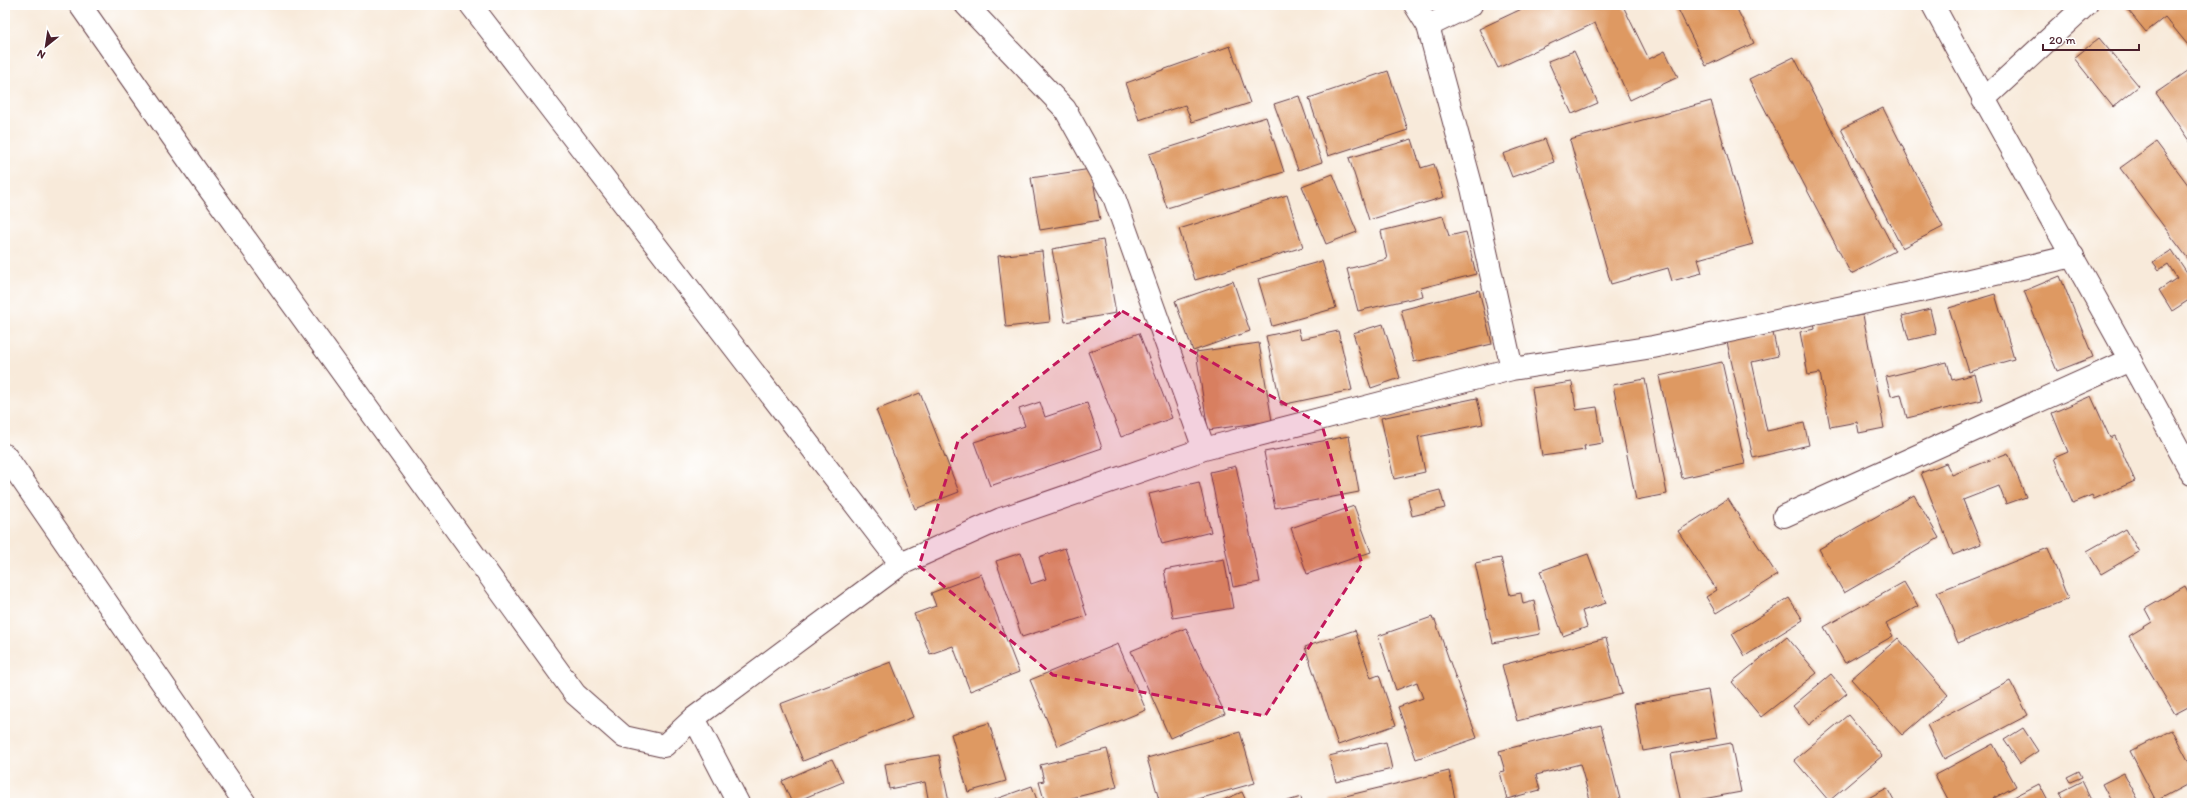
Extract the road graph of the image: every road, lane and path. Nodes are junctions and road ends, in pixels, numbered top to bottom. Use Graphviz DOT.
graph roads {
  1 [pos="80,5"];
  2 [pos="471,5"];
  3 [pos="966,5"];
  4 [pos="1415,5"];
  5 [pos="1472,5"];
  6 [pos="1933,5"];
  7 [pos="2086,5"];
  8 [pos="1428,26"];
  9 [pos="1983,100"];
  10 [pos="2072,256"];
  11 [pos="2130,360"];
  12 [pos="1512,369"];
  13 [pos="1204,449"];
  14 [pos="2187,451"];
  15 [pos="5,455"];
  16 [pos="2192,474"];
  17 [pos="1784,516"];
  18 [pos="901,564"];
  19 [pos="694,718"];
  20 [pos="245,803"];
  21 [pos="738,803"];
  1 -- 19 [label="street"];
  2 -- 18 [label="street"];
  3 -- 13 [label="street"];
  4 -- 8 [label="street"];
  5 -- 8 [label="street"];
  6 -- 9 [label="street"];
  7 -- 9 [label="street"];
  8 -- 12 [label="street"];
  9 -- 10 [label="street"];
  10 -- 11 [label="street"];
  10 -- 12 [label="street"];
  11 -- 14 [label="street"];
  11 -- 17 [label="street"];
  12 -- 13 [label="street"];
  13 -- 18 [label="street"];
  14 -- 16 [label="street"];
  15 -- 20 [label="street"];
  18 -- 19 [label="street"];
  19 -- 21 [label="street"];
}
